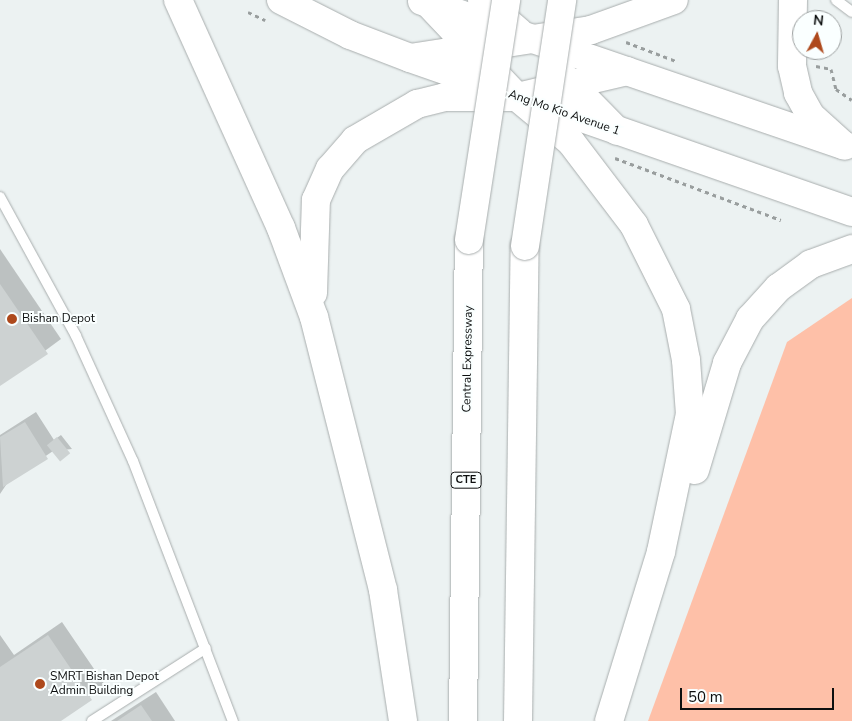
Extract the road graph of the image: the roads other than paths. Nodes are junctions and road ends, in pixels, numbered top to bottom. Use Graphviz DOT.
graph roads {
  1 [pos="178,0"];
  2 [pos="281,0"];
  3 [pos="482,0"];
  4 [pos="506,0"];
  5 [pos="562,0"];
  6 [pos="674,0"];
  7 [pos="793,0"];
  8 [pos="836,0"];
  9 [pos="425,2"];
  10 [pos="852,12"];
  11 [pos="526,39"];
  12 [pos="470,48"];
  13 [pos="410,58"];
  14 [pos="627,71"];
  15 [pos="571,84"];
  16 [pos="517,97"];
  17 [pos="614,144"];
  18 [pos="848,147"];
  19 [pos="0,197"];
  20 [pos="852,212"];
  21 [pos="852,249"];
  22 [pos="314,317"];
  23 [pos="661,552"];
  24 [pos="206,648"];
  25 [pos="92,721"];
  26 [pos="233,721"];
  27 [pos="403,721"];
  28 [pos="463,721"];
  29 [pos="518,721"];
  30 [pos="609,721"];
  1 -- 22 [label="main road"];
  2 -- 13 [label="main road, Ang Mo Kio Avenue 1"];
  3 -- 11 [label="main road"];
  4 -- 28 [label="main road, Central Expressway / CTE, bridge"];
  5 -- 29 [label="main road, bridge"];
  6 -- 11 [label="main road"];
  7 -- 18 [label="main road"];
  8 -- 10 [label="lane"];
  9 -- 11 [label="main road"];
  9 -- 12 [label="main road"];
  11 -- 12 [label="main road"];
  11 -- 14 [label="main road"];
  11 -- 15 [label="main road"];
  12 -- 13 [label="main road"];
  12 -- 16 [label="main road"];
  13 -- 16 [label="main road, Ang Mo Kio Avenue 1"];
  14 -- 15 [label="main road"];
  14 -- 18 [label="main road"];
  15 -- 16 [label="main road"];
  15 -- 17 [label="main road"];
  16 -- 17 [label="main road, Ang Mo Kio Avenue 1"];
  16 -- 22 [label="main road"];
  16 -- 23 [label="main road"];
  17 -- 20 [label="main road, Ang Mo Kio Avenue 1"];
  19 -- 24 [label="lane"];
  21 -- 23 [label="main road"];
  22 -- 27 [label="main road"];
  23 -- 30 [label="main road"];
  24 -- 25 [label="lane"];
  24 -- 26 [label="lane"];
}
